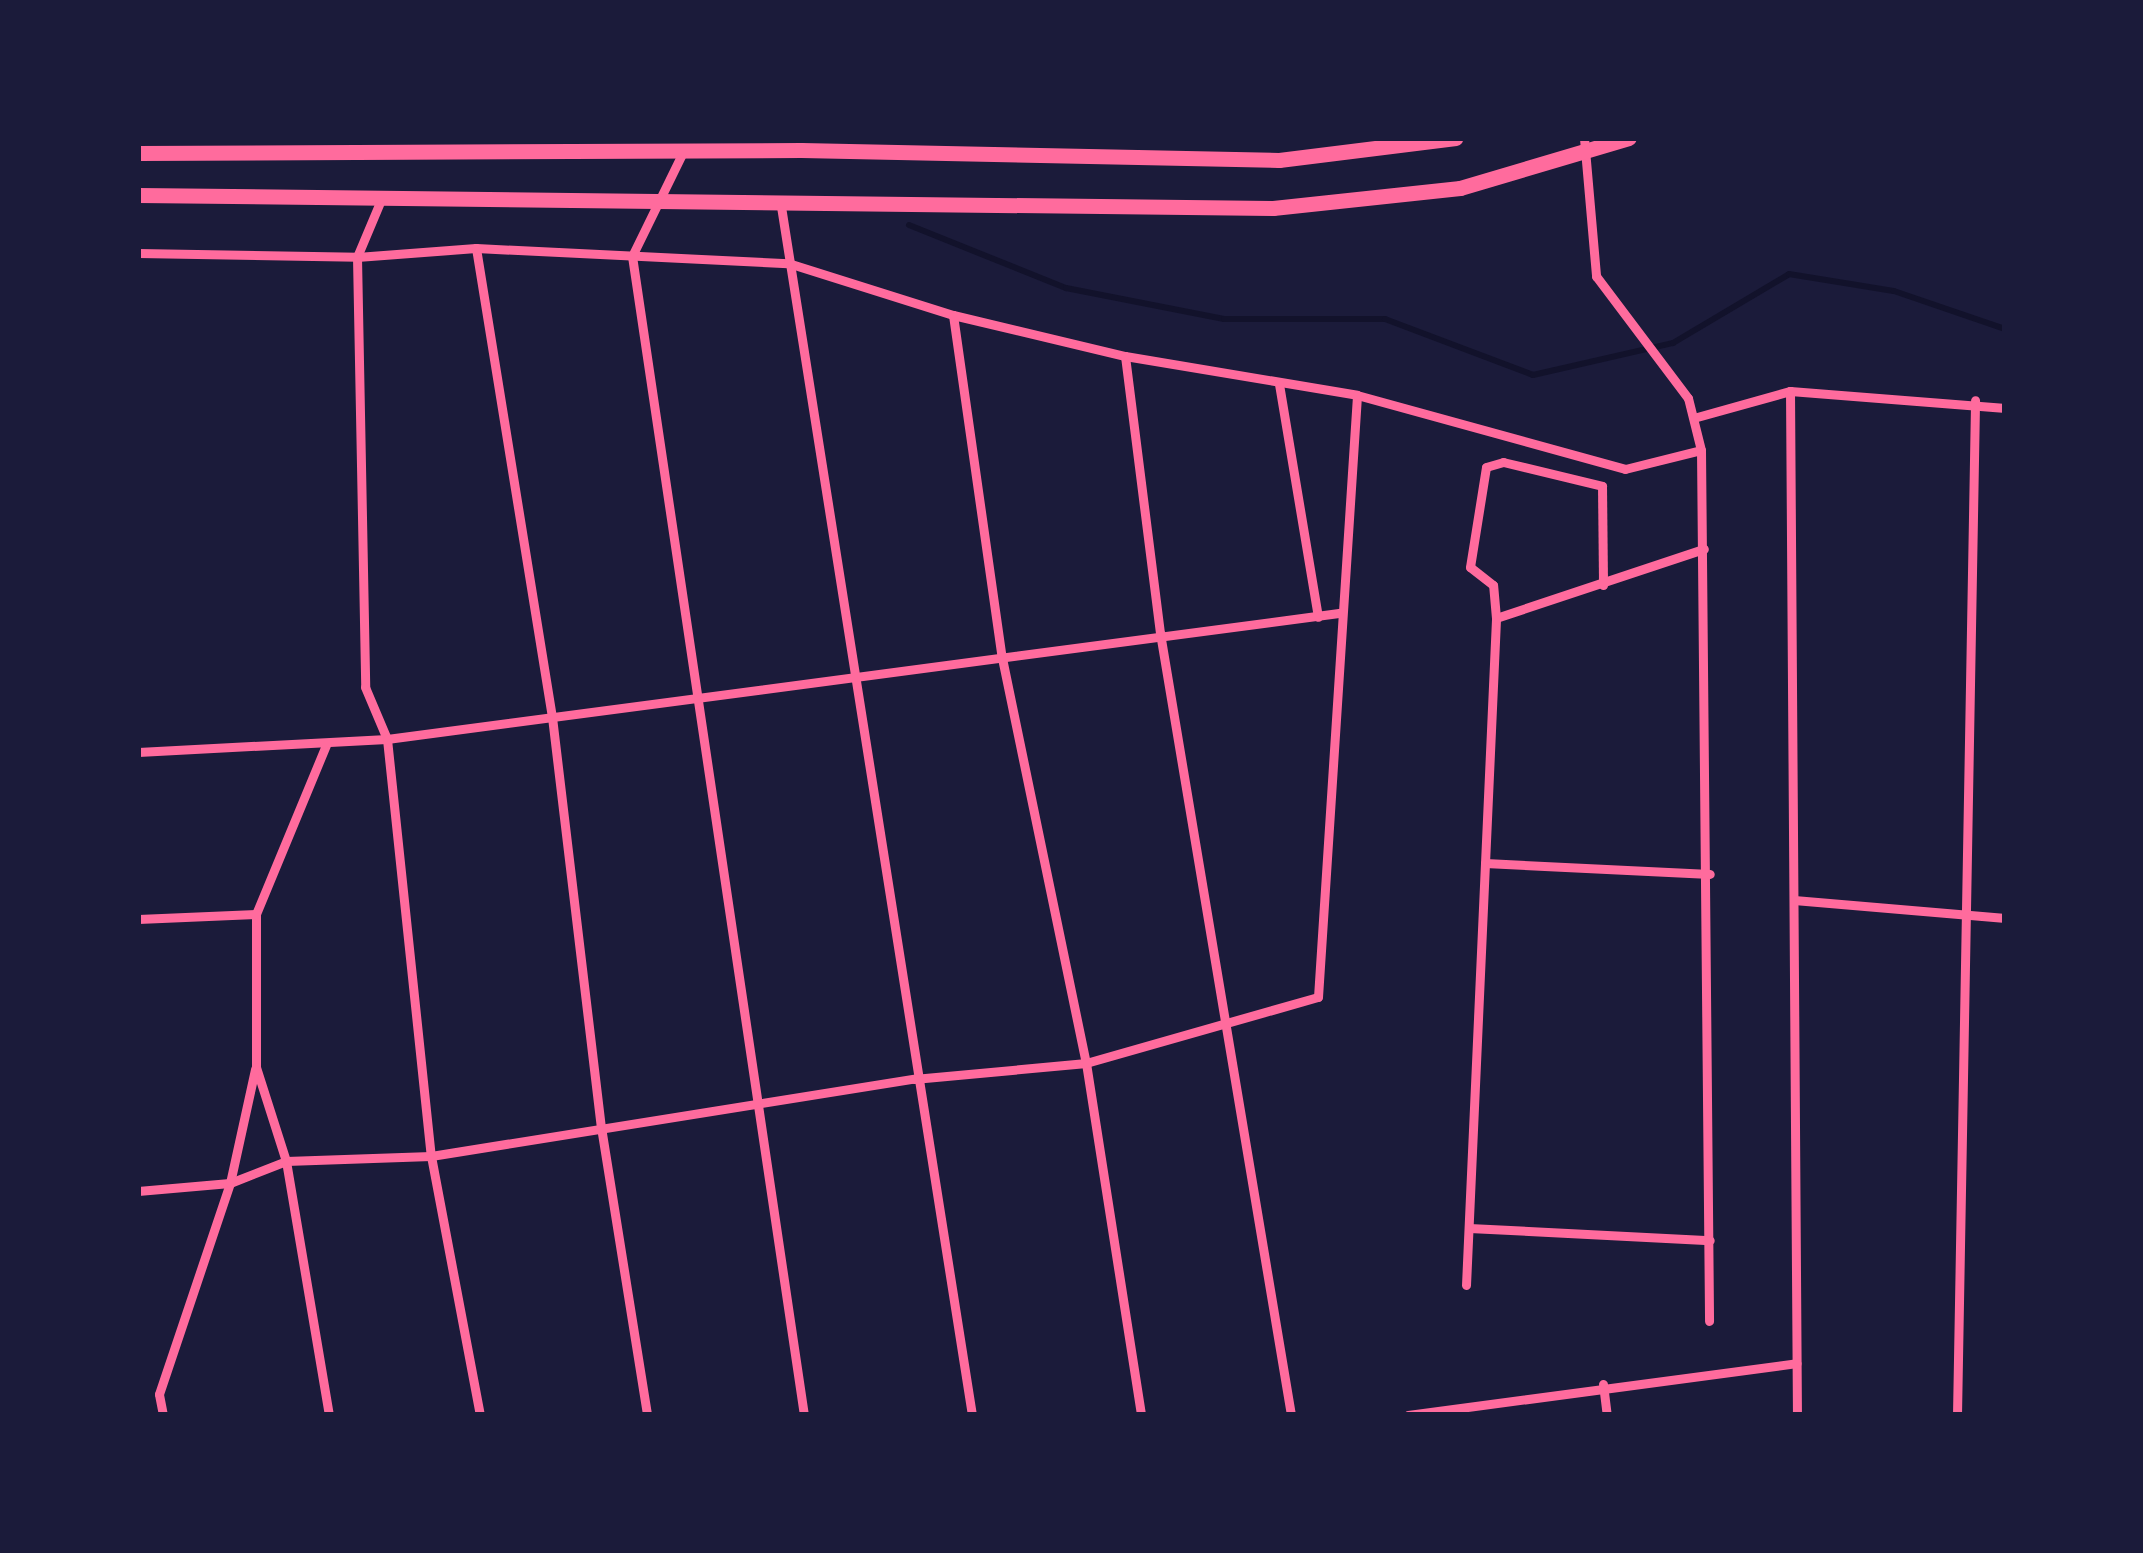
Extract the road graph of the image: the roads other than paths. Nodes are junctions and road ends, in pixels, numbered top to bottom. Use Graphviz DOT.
graph roads {
  1 [pos="1456,138"];
  2 [pos="1630,138"];
  3 [pos="841,144"];
  4 [pos="1584,144"];
  5 [pos="952,145"];
  6 [pos="138,153"];
  7 [pos="682,154"];
  8 [pos="138,195"];
  9 [pos="382,195"];
  10 [pos="661,196"];
  11 [pos="780,200"];
  12 [pos="476,248"];
  13 [pos="138,253"];
  14 [pos="632,256"];
  15 [pos="357,257"];
  16 [pos="788,263"];
  17 [pos="952,315"];
  18 [pos="1125,356"];
  19 [pos="1279,384"];
  20 [pos="1790,391"];
  21 [pos="1357,394"];
  22 [pos="1975,400"];
  23 [pos="2005,408"];
  24 [pos="1697,417"];
  25 [pos="1701,450"];
  26 [pos="1704,549"];
  27 [pos="1603,585"];
  28 [pos="1339,614"];
  29 [pos="1318,617"];
  30 [pos="1496,618"];
  31 [pos="1160,633"];
  32 [pos="1002,658"];
  33 [pos="850,679"];
  34 [pos="695,697"];
  35 [pos="552,717"];
  36 [pos="387,739"];
  37 [pos="326,745"];
  38 [pos="138,752"];
  39 [pos="1485,863"];
  40 [pos="1710,874"];
  41 [pos="1794,900"];
  42 [pos="256,914"];
  43 [pos="1966,915"];
  44 [pos="2005,918"];
  45 [pos="138,919"];
  46 [pos="1226,1028"];
  47 [pos="1086,1063"];
  48 [pos="256,1067"];
  49 [pos="914,1079"];
  50 [pos="755,1106"];
  51 [pos="601,1127"];
  52 [pos="431,1156"];
  53 [pos="286,1161"];
  54 [pos="230,1183"];
  55 [pos="138,1191"];
  56 [pos="1469,1228"];
  57 [pos="1710,1240"];
  58 [pos="1466,1285"];
  59 [pos="1709,1321"];
  60 [pos="1797,1363"];
  61 [pos="1603,1384"];
  62 [pos="1444,1412"];
  63 [pos="163,1415"];
  64 [pos="329,1415"];
  65 [pos="480,1415"];
  66 [pos="647,1415"];
  67 [pos="804,1415"];
  68 [pos="972,1415"];
  69 [pos="1141,1415"];
  70 [pos="1291,1415"];
  71 [pos="1408,1415"];
  72 [pos="1607,1415"];
  73 [pos="1797,1415"];
  74 [pos="1957,1415"];
  1 -- 5 [label="main road"];
  2 -- 4 [label="main road"];
  3 -- 5 [label="main road"];
  3 -- 7 [label="main road"];
  4 -- 11 [label="main road"];
  4 -- 24 [label="street"];
  6 -- 7 [label="main road"];
  7 -- 10 [label="street"];
  8 -- 9 [label="main road"];
  9 -- 10 [label="main road"];
  9 -- 15 [label="street"];
  10 -- 11 [label="main road"];
  10 -- 14 [label="street"];
  11 -- 16 [label="street"];
  12 -- 14 [label="street"];
  12 -- 15 [label="street"];
  12 -- 35 [label="street"];
  13 -- 15 [label="street"];
  14 -- 16 [label="street"];
  14 -- 34 [label="street"];
  15 -- 36 [label="street"];
  16 -- 17 [label="street"];
  16 -- 33 [label="street"];
  17 -- 18 [label="street"];
  17 -- 32 [label="street"];
  18 -- 19 [label="street"];
  18 -- 31 [label="street"];
  19 -- 21 [label="street"];
  19 -- 29 [label="street"];
  20 -- 22 [label="street"];
  20 -- 24 [label="street"];
  20 -- 41 [label="street"];
  21 -- 25 [label="street"];
  21 -- 28 [label="street"];
  22 -- 23 [label="street"];
  22 -- 43 [label="street"];
  24 -- 25 [label="street"];
  25 -- 26 [label="street"];
  26 -- 27 [label="street"];
  26 -- 40 [label="street"];
  27 -- 30 [label="street"];
  27 -- 30 [label="street"];
  28 -- 29 [label="street"];
  28 -- 46 [label="street"];
  29 -- 31 [label="street"];
  30 -- 39 [label="street"];
  31 -- 32 [label="street"];
  31 -- 46 [label="street"];
  32 -- 33 [label="street"];
  32 -- 47 [label="street"];
  33 -- 34 [label="street"];
  33 -- 49 [label="street"];
  34 -- 35 [label="street"];
  34 -- 50 [label="street"];
  35 -- 36 [label="street"];
  35 -- 51 [label="street"];
  36 -- 37 [label="street"];
  36 -- 52 [label="street"];
  37 -- 38 [label="street"];
  37 -- 42 [label="street"];
  39 -- 40 [label="street"];
  39 -- 56 [label="street"];
  40 -- 57 [label="street"];
  41 -- 43 [label="street"];
  41 -- 60 [label="street"];
  42 -- 45 [label="street"];
  42 -- 48 [label="street"];
  43 -- 44 [label="street"];
  43 -- 74 [label="street"];
  46 -- 47 [label="street"];
  46 -- 70 [label="street"];
  47 -- 49 [label="street"];
  47 -- 69 [label="street"];
  48 -- 53 [label="street"];
  48 -- 54 [label="street"];
  49 -- 50 [label="street"];
  49 -- 68 [label="street"];
  50 -- 51 [label="street"];
  50 -- 67 [label="street"];
  51 -- 52 [label="street"];
  51 -- 66 [label="street"];
  52 -- 53 [label="street"];
  52 -- 65 [label="street"];
  53 -- 54 [label="street"];
  53 -- 64 [label="street"];
  54 -- 55 [label="street"];
  54 -- 63 [label="street"];
  56 -- 57 [label="street"];
  56 -- 58 [label="street"];
  57 -- 59 [label="street"];
  60 -- 61 [label="street"];
  60 -- 73 [label="street"];
  61 -- 62 [label="street"];
  61 -- 72 [label="street"];
  62 -- 71 [label="street"];
}
